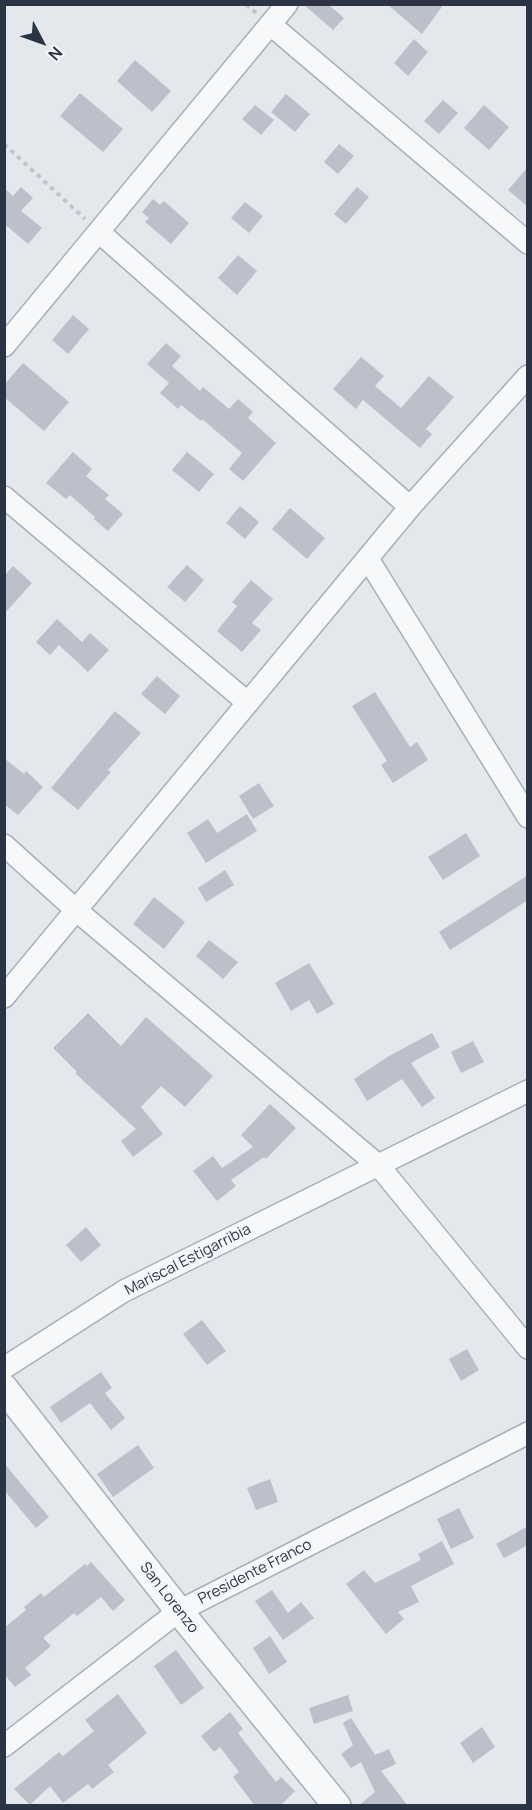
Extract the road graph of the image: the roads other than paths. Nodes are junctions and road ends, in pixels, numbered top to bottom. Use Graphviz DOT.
graph roads {
  1 [pos="287,4"];
  2 [pos="271,25"];
  3 [pos="99,232"];
  4 [pos="528,243"];
  5 [pos="4,346"];
  6 [pos="528,376"];
  7 [pos="4,497"];
  8 [pos="410,507"];
  9 [pos="368,558"];
  10 [pos="248,703"];
  11 [pos="528,817"];
  12 [pos="4,845"];
  13 [pos="76,910"];
  14 [pos="4,997"];
  15 [pos="528,1091"];
  16 [pos="378,1166"];
  17 [pos="528,1348"];
  18 [pos="4,1368"];
  19 [pos="4,1388"];
  20 [pos="528,1433"];
  21 [pos="179,1611"];
  22 [pos="4,1746"];
  23 [pos="337,1806"];
  1 -- 2 [label="street"];
  2 -- 3 [label="street"];
  2 -- 4 [label="street"];
  3 -- 5 [label="street"];
  3 -- 8 [label="street"];
  6 -- 8 [label="street"];
  7 -- 10 [label="street"];
  8 -- 9 [label="street"];
  9 -- 10 [label="street"];
  9 -- 11 [label="street"];
  10 -- 13 [label="street"];
  12 -- 13 [label="street"];
  13 -- 14 [label="street"];
  13 -- 16 [label="street"];
  15 -- 16 [label="street, Mariscal Estigarribia"];
  16 -- 17 [label="street"];
  16 -- 18 [label="street, Mariscal Estigarribia"];
  19 -- 21 [label="street, San Lorenzo"];
  20 -- 21 [label="street, Presidente Franco"];
  21 -- 22 [label="street, Presidente Franco"];
  21 -- 23 [label="street, San Lorenzo"];
}
